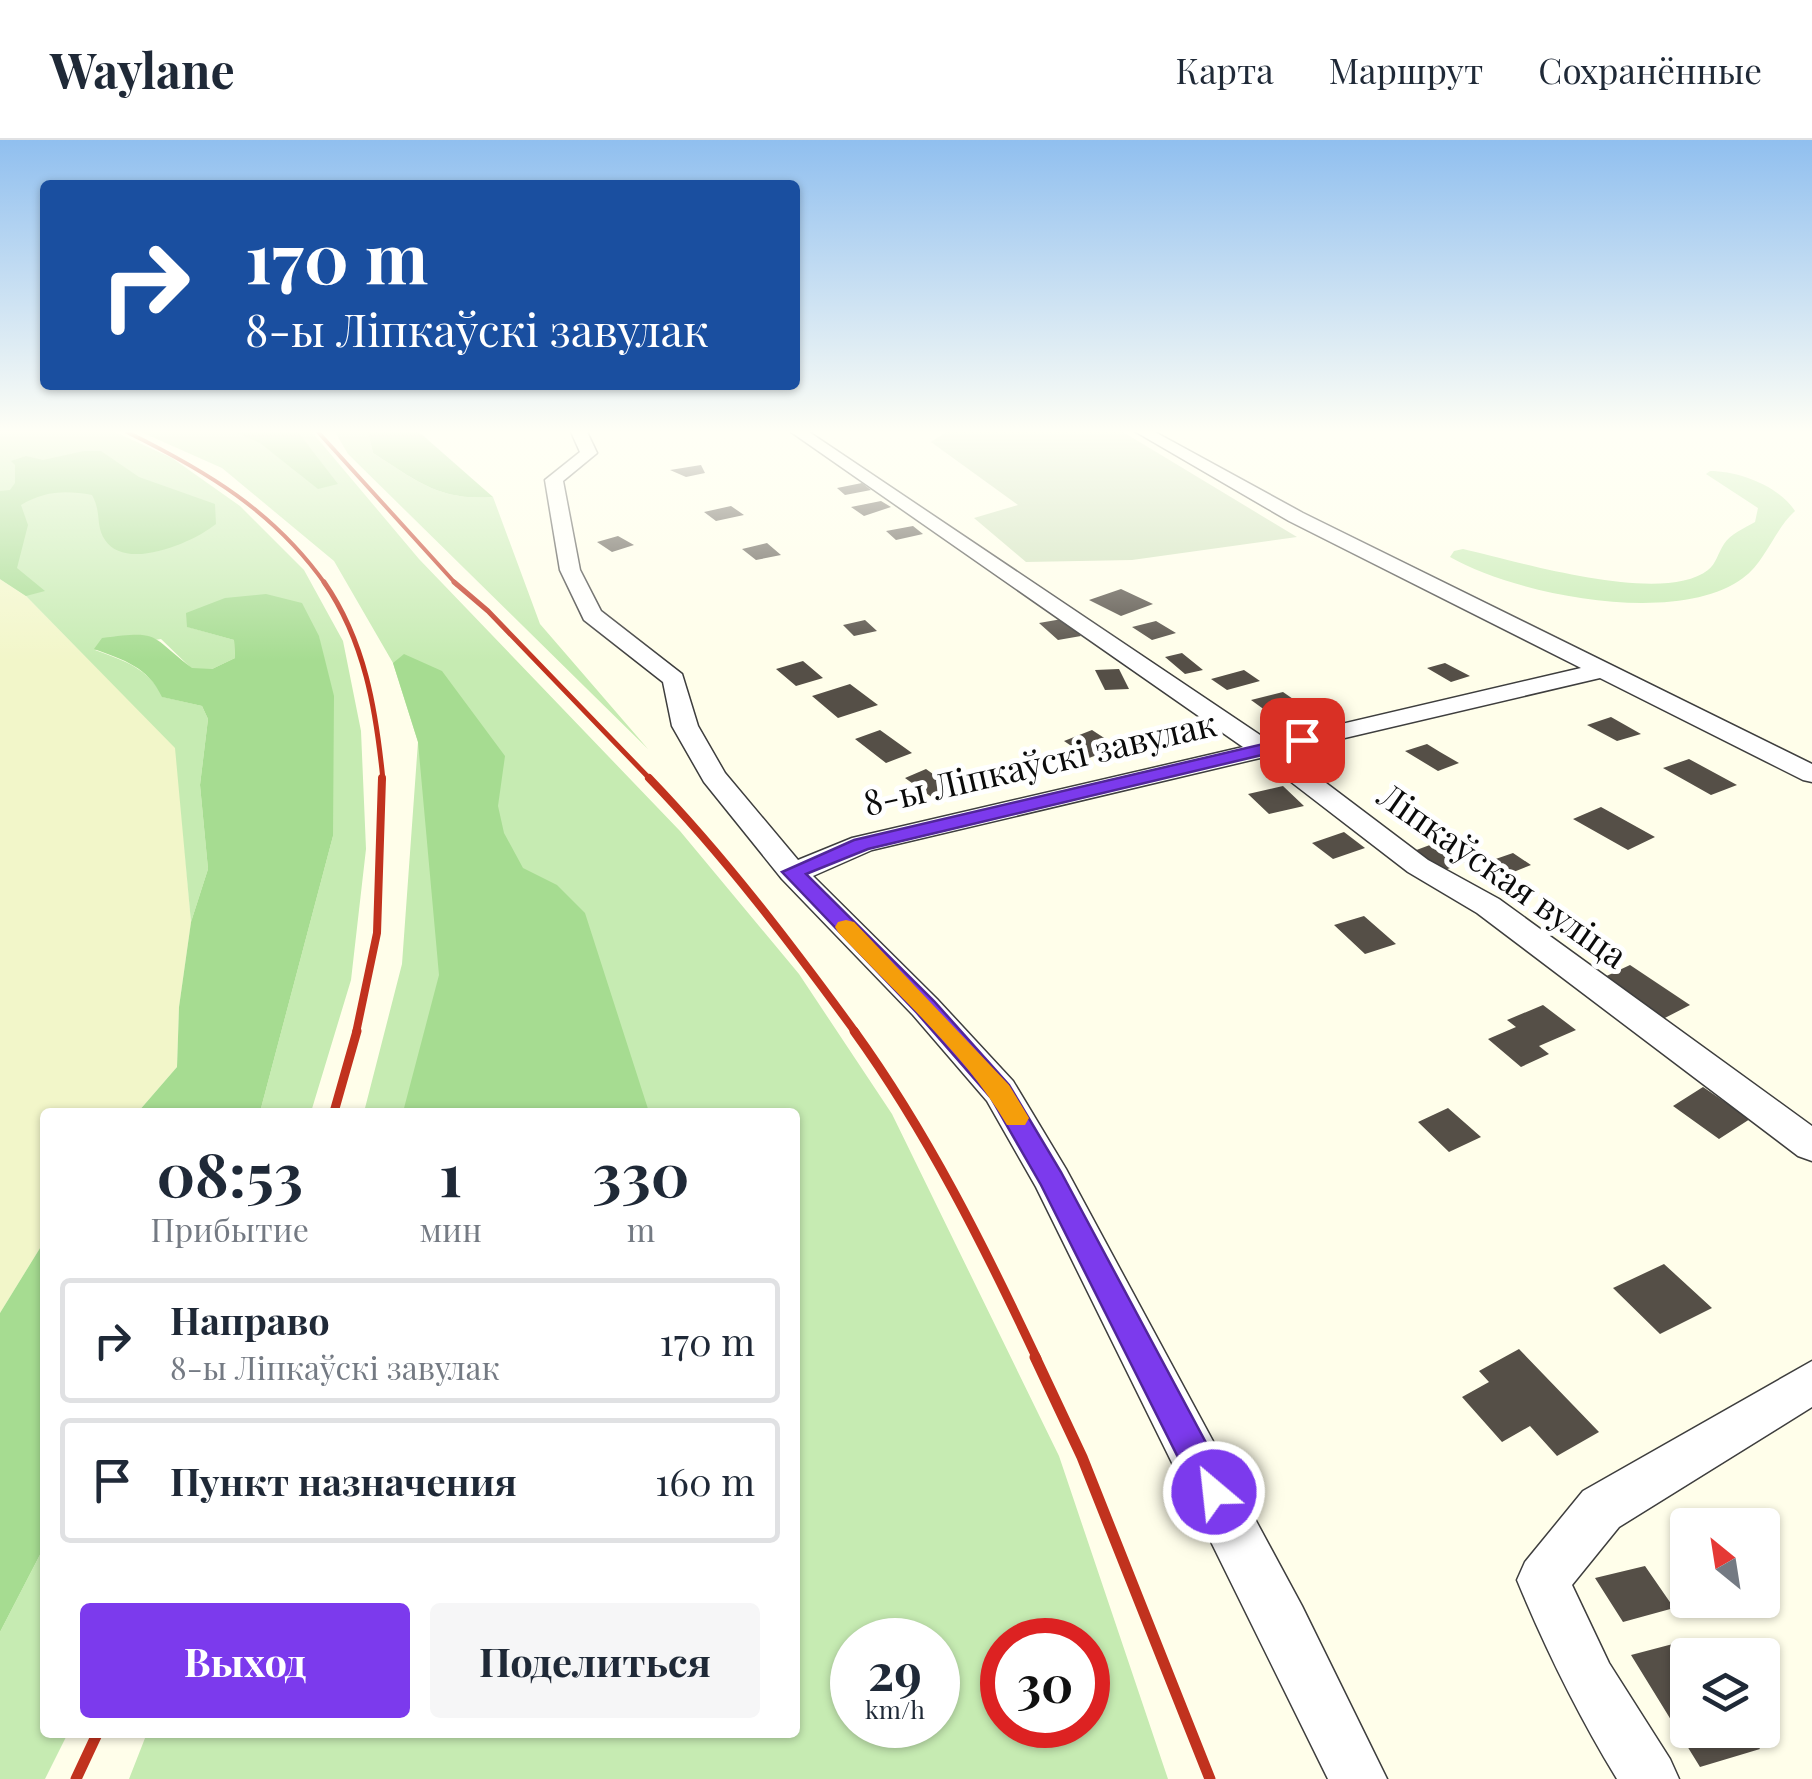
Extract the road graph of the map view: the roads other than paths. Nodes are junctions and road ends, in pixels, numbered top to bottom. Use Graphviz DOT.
graph roads {
  1 [pos="559,508"];
  2 [pos="911,508"];
  3 [pos="1281,508"];
  4 [pos="1599,670"];
  5 [pos="1264,749"];
  6 [pos="1812,774"];
  7 [pos="793,872"];
  8 [pos="1812,1146"];
  9 [pos="1812,1382"];
  10 [pos="1358,1779"];
  11 [pos="1650,1779"];
  1 -- 7 [label="street"];
  2 -- 5 [label="street, Ліпкаўская вуліца"];
  3 -- 4 [label="street"];
  4 -- 5 [label="street, 8-ы Ліпкаўскі завулак"];
  4 -- 6 [label="street"];
  5 -- 7 [label="street, 8-ы Ліпкаўскі завулак"];
  5 -- 8 [label="street, Ліпкаўская вуліца"];
  7 -- 10 [label="street"];
  9 -- 11 [label="street"];
}
